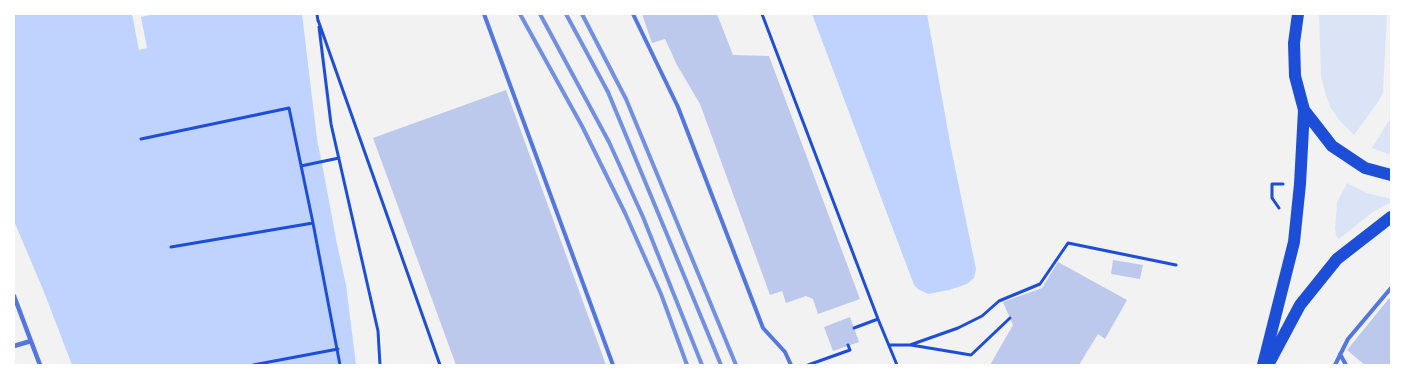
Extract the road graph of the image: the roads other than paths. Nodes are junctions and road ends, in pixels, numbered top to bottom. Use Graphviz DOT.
graph roads {
  1 [pos="484,14"];
  2 [pos="632,14"];
  3 [pos="1298,14"];
  4 [pos="1304,110"];
  5 [pos="1391,175"];
  6 [pos="1391,217"];
  7 [pos="1391,288"];
  8 [pos="14,296"];
  9 [pos="30,341"];
  10 [pos="14,346"];
  11 [pos="1340,354"];
  12 [pos="36,365"];
  13 [pos="40,365"];
  14 [pos="613,365"];
  15 [pos="791,365"];
  16 [pos="1263,365"];
  17 [pos="1268,365"];
  18 [pos="1335,365"];
  19 [pos="1346,365"];
  1 -- 14 [label="lane"];
  2 -- 15 [label="lane"];
  3 -- 4 [label="main road"];
  4 -- 5 [label="main road"];
  4 -- 16 [label="main road"];
  6 -- 17 [label="main road"];
  7 -- 11 [label="lane"];
  8 -- 9 [label="street"];
  9 -- 10 [label="street"];
  9 -- 13 [label="street"];
  11 -- 18 [label="lane"];
  11 -- 19 [label="lane"];
  12 -- 13 [label="street"];
}
